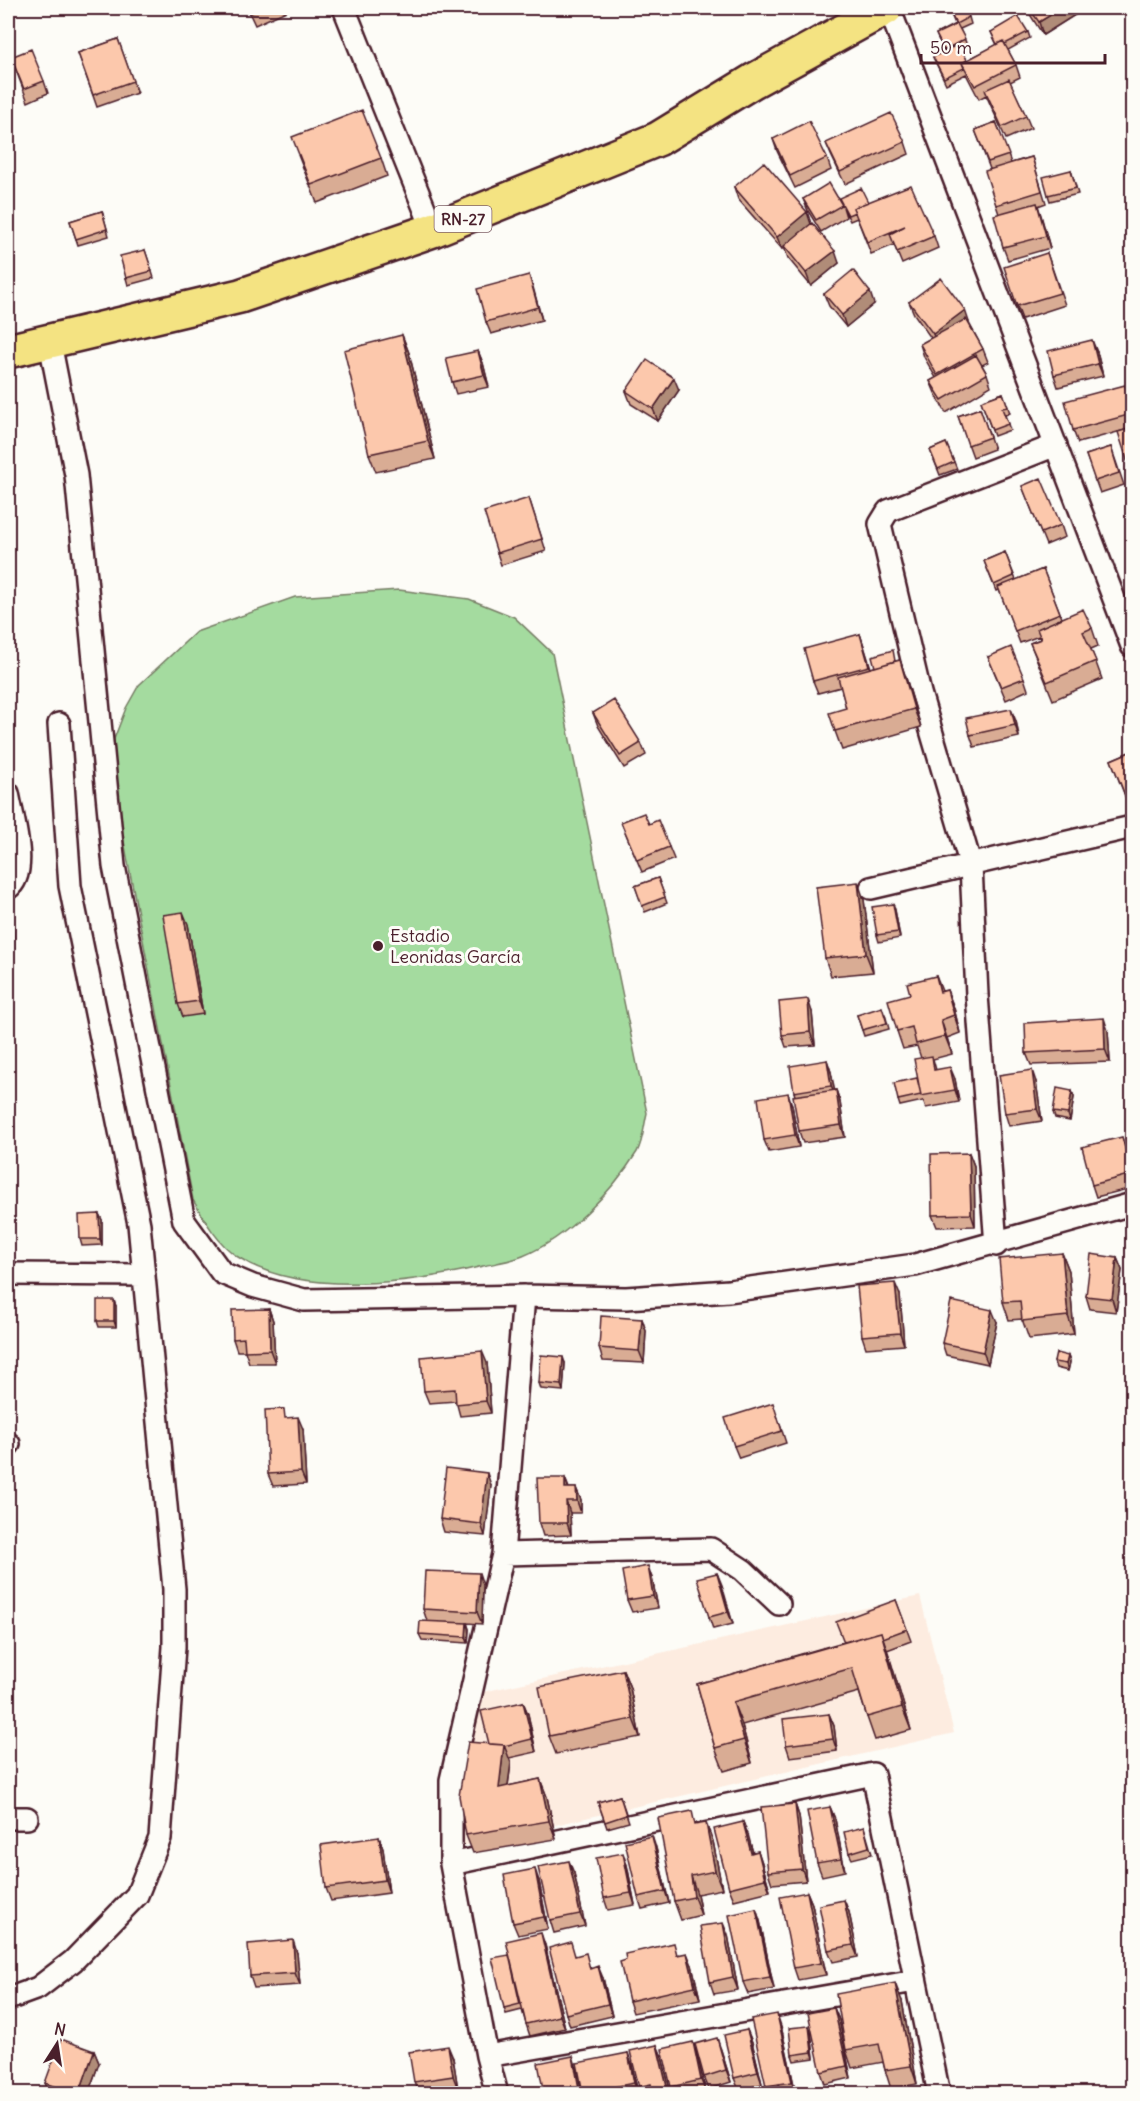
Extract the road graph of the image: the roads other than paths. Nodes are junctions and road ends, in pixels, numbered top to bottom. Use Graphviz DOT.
graph roads {
  1 [pos="344,8"];
  2 [pos="888,8"];
  3 [pos="433,231"];
  4 [pos="50,343"];
  5 [pos="8,351"];
  6 [pos="1056,445"];
  7 [pos="1132,646"];
  8 [pos="59,724"];
  9 [pos="8,793"];
  10 [pos="1132,826"];
  11 [pos="971,866"];
  12 [pos="8,888"];
  13 [pos="870,888"];
  14 [pos="1132,1204"];
  15 [pos="996,1245"];
  16 [pos="8,1274"];
  17 [pos="144,1275"];
  18 [pos="524,1296"];
  19 [pos="503,1554"];
  20 [pos="779,1604"];
  21 [pos="451,1864"];
  22 [pos="915,1981"];
  23 [pos="8,1999"];
  24 [pos="487,2056"];
  25 [pos="495,2090"];
  26 [pos="939,2094"];
  1 -- 3 [label="street"];
  2 -- 3 [label="main road, RN-27"];
  2 -- 6 [label="street"];
  3 -- 4 [label="main road, RN-27"];
  4 -- 5 [label="main road, RN-27"];
  4 -- 18 [label="street"];
  6 -- 7 [label="street"];
  6 -- 11 [label="street"];
  8 -- 17 [label="street"];
  9 -- 12 [label="street"];
  10 -- 11 [label="street"];
  11 -- 13 [label="street"];
  11 -- 15 [label="street"];
  14 -- 15 [label="street"];
  15 -- 18 [label="street"];
  16 -- 17 [label="street"];
  17 -- 23 [label="street"];
  18 -- 19 [label="street"];
  19 -- 20 [label="street"];
  19 -- 21 [label="street"];
  21 -- 22 [label="street"];
  21 -- 24 [label="street"];
  22 -- 24 [label="street"];
  22 -- 26 [label="street"];
  24 -- 25 [label="street"];
}
